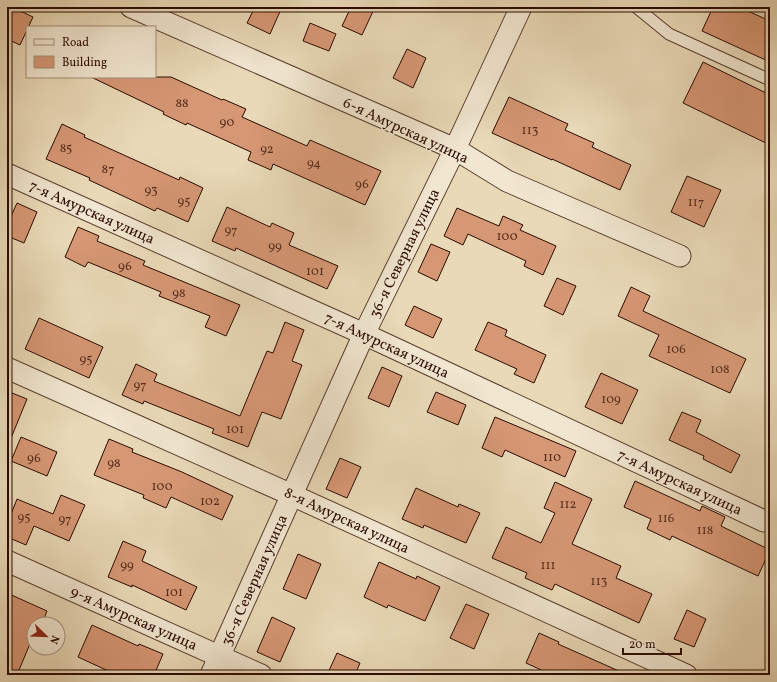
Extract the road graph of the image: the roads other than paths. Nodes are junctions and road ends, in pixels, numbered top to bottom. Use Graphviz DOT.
graph roads {
  1 [pos="131,7"];
  2 [pos="521,7"];
  3 [pos="636,7"];
  4 [pos="770,80"];
  5 [pos="455,149"];
  6 [pos="7,174"];
  7 [pos="680,256"];
  8 [pos="364,334"];
  9 [pos="7,368"];
  10 [pos="292,495"];
  11 [pos="764,521"];
  12 [pos="7,561"];
  13 [pos="220,656"];
  14 [pos="211,675"];
  15 [pos="261,675"];
  16 [pos="686,675"];
  1 -- 5 [label="street, 6-я Амурская улица"];
  2 -- 5 [label="street, 36-я Северная улица"];
  3 -- 4 [label="lane"];
  5 -- 7 [label="street, 6-я Амурская улица"];
  5 -- 8 [label="street, 36-я Северная улица"];
  6 -- 8 [label="street, 7-я Амурская улица"];
  8 -- 10 [label="street, 36-я Северная улица"];
  8 -- 11 [label="street, 7-я Амурская улица"];
  9 -- 10 [label="street, 8-я Амурская улица"];
  10 -- 13 [label="street, 36-я Северная улица"];
  10 -- 16 [label="street, 8-я Амурская улица"];
  12 -- 13 [label="street, 9-я Амурская улица"];
  13 -- 14 [label="street, 36-я Северная улица"];
  13 -- 15 [label="street, 9-я Амурская улица"];
}
